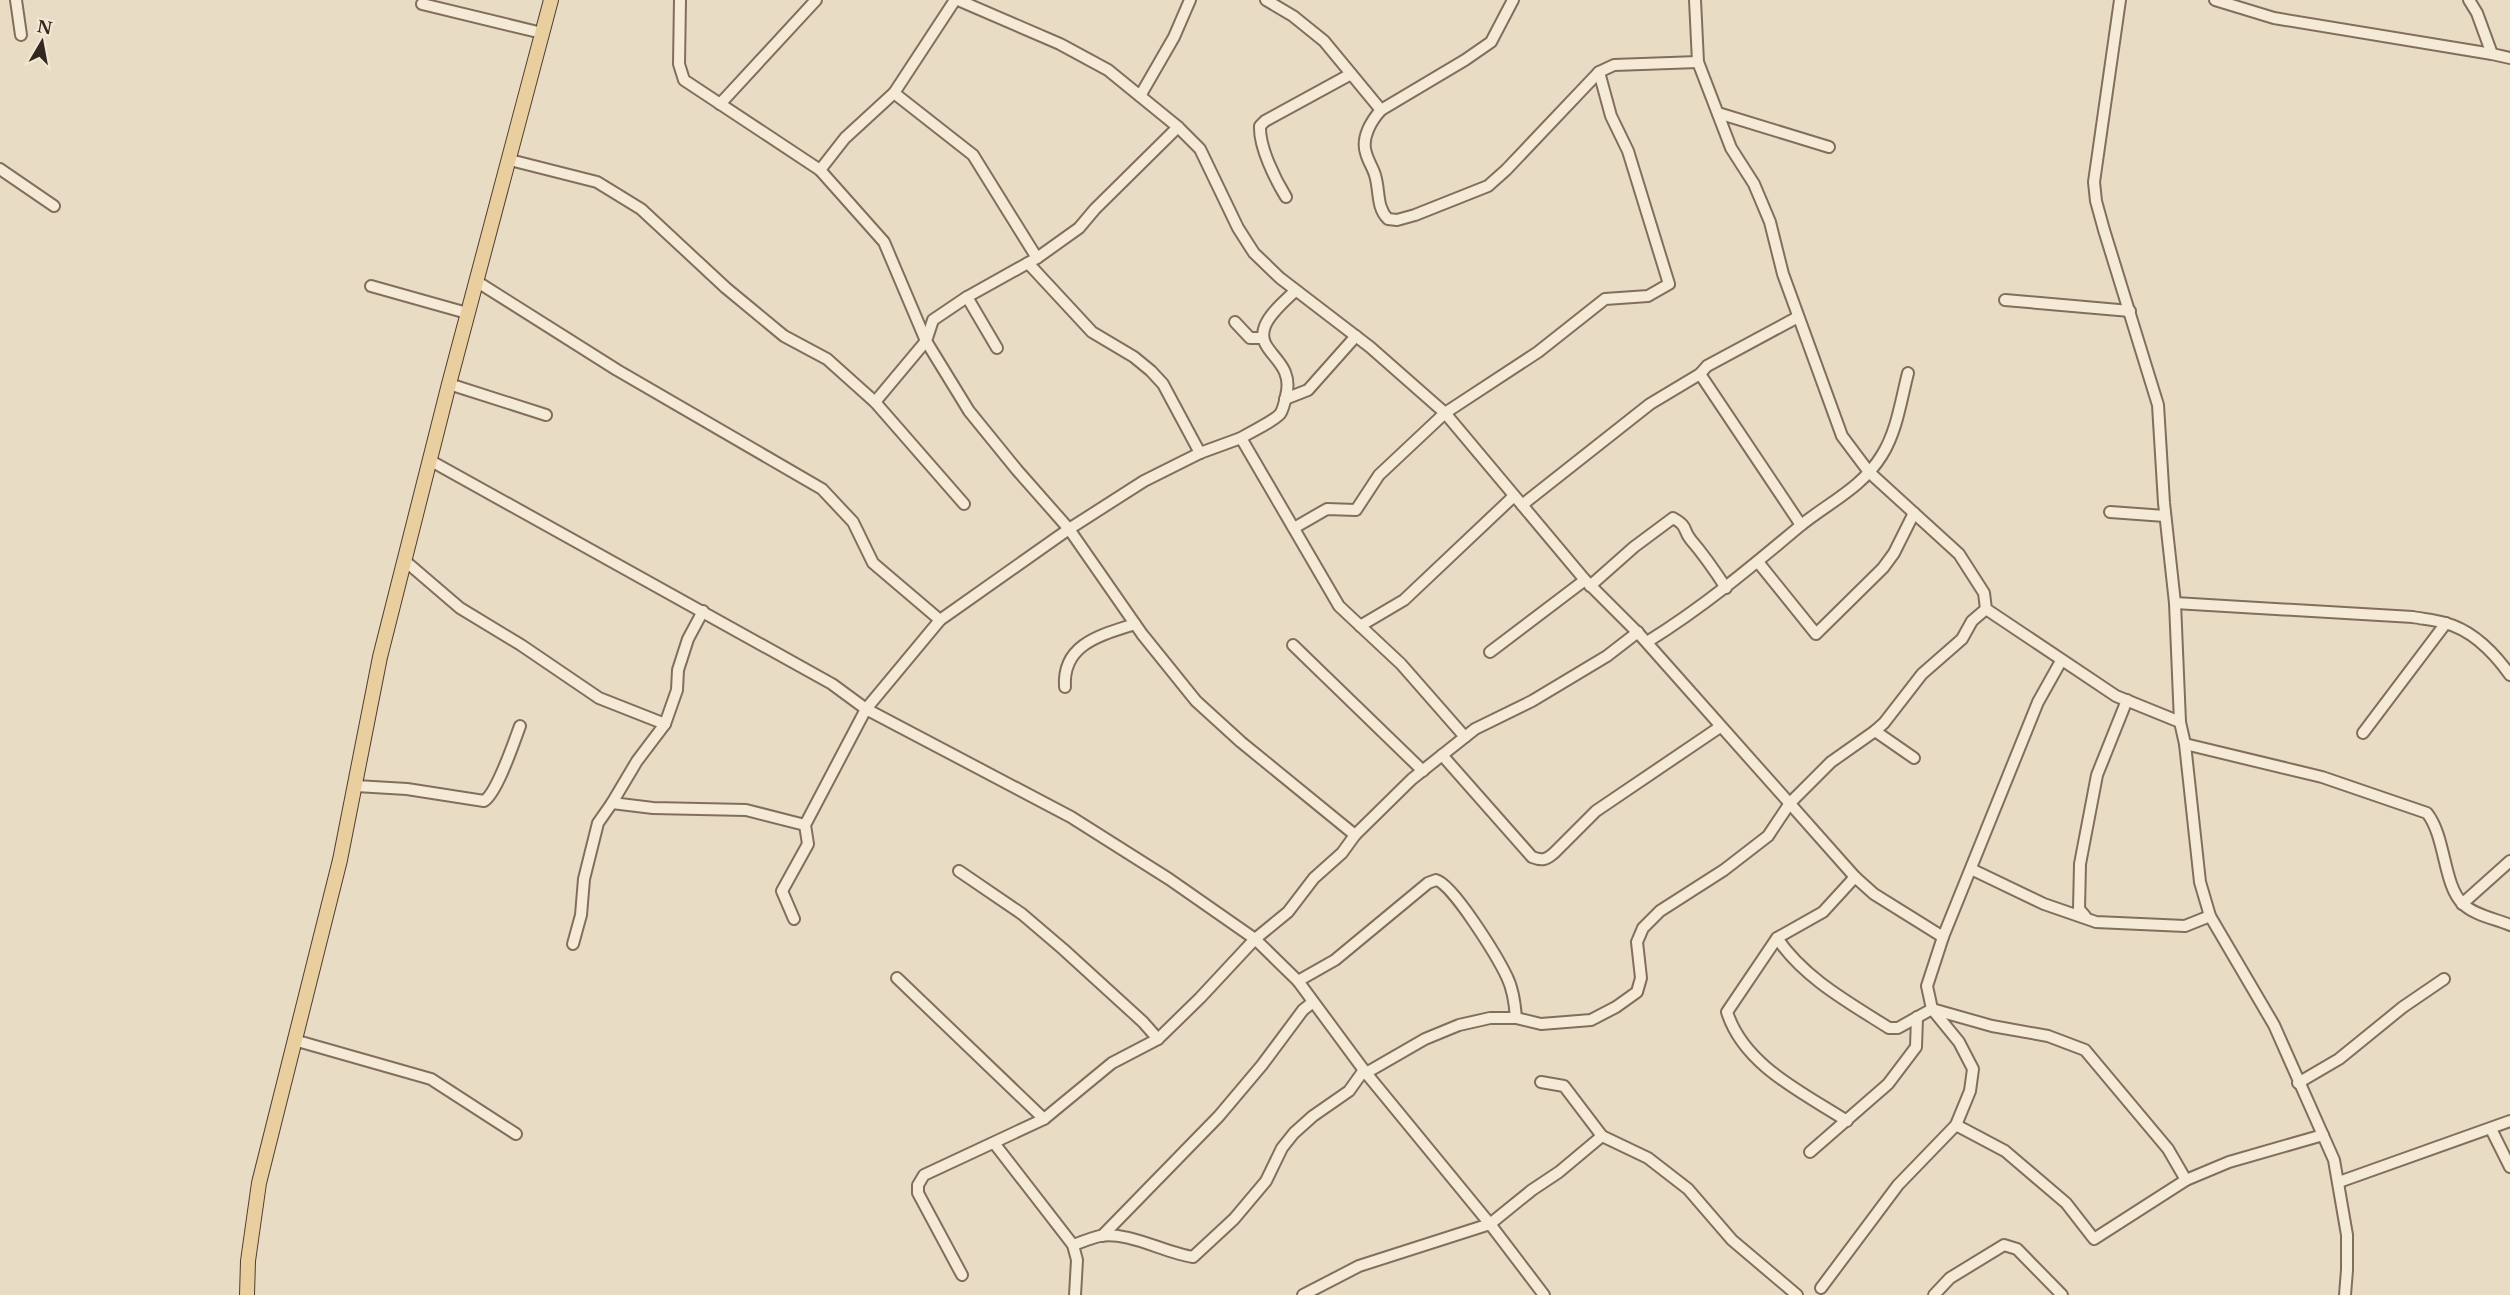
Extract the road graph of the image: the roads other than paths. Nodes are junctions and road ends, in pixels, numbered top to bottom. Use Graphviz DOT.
graph roads {
  1 [pos="16,0"];
  2 [pos="551,0"];
  3 [pos="680,0"];
  4 [pos="816,0"];
  5 [pos="956,0"];
  6 [pos="1190,0"];
  7 [pos="1266,0"];
  8 [pos="1513,0"];
  9 [pos="1695,0"];
  10 [pos="2120,0"];
  11 [pos="2215,0"];
  12 [pos="2469,0"];
  13 [pos="422,4"];
  14 [pos="542,33"];
  15 [pos="21,35"];
  16 [pos="2492,54"];
  17 [pos="2510,58"];
  18 [pos="1698,62"];
  19 [pos="1599,72"];
  20 [pos="1351,74"];
  21 [pos="894,93"];
  22 [pos="1140,96"];
  23 [pos="720,104"];
  24 [pos="1381,110"];
  25 [pos="1718,113"];
  26 [pos="1178,127"];
  27 [pos="1829,147"];
  28 [pos="510,160"];
  29 [pos="0,169"];
  30 [pos="820,170"];
  31 [pos="1286,197"];
  32 [pos="54,206"];
  33 [pos="1033,261"];
  34 [pos="476,281"];
  35 [pos="371,286"];
  36 [pos="1295,291"];
  37 [pos="967,297"];
  38 [pos="2005,300"];
  39 [pos="2130,311"];
  40 [pos="467,313"];
  41 [pos="1798,316"];
  42 [pos="1235,321"];
  43 [pos="1356,336"];
  44 [pos="1263,338"];
  45 [pos="926,341"];
  46 [pos="997,348"];
  47 [pos="1908,373"];
  48 [pos="1700,374"];
  49 [pos="1288,378"];
  50 [pos="449,384"];
  51 [pos="1308,390"];
  52 [pos="1285,399"];
  53 [pos="875,402"];
  54 [pos="1445,413"];
  55 [pos="546,415"];
  56 [pos="1240,438"];
  57 [pos="1200,453"];
  58 [pos="431,461"];
  59 [pos="1869,472"];
  60 [pos="1518,500"];
  61 [pos="964,504"];
  62 [pos="2110,512"];
  63 [pos="1914,513"];
  64 [pos="2165,516"];
  65 [pos="1802,525"];
  66 [pos="1294,528"];
  67 [pos="1069,529"];
  68 [pos="404,560"];
  69 [pos="1758,562"];
  70 [pos="1588,583"];
  71 [pos="1726,588"];
  72 [pos="2175,603"];
  73 [pos="1986,609"];
  74 [pos="703,611"];
  75 [pos="940,620"];
  76 [pos="2446,623"];
  77 [pos="1135,624"];
  78 [pos="1360,626"];
  79 [pos="1638,632"];
  80 [pos="1647,642"];
  81 [pos="1293,645"];
  82 [pos="1490,652"];
  83 [pos="2061,661"];
  84 [pos="2510,675"];
  85 [pos="1065,687"];
  86 [pos="2127,700"];
  87 [pos="867,709"];
  88 [pos="2180,722"];
  89 [pos="665,724"];
  90 [pos="520,726"];
  91 [pos="1720,727"];
  92 [pos="1875,731"];
  93 [pos="2363,733"];
  94 [pos="1465,737"];
  95 [pos="2185,744"];
  96 [pos="1442,755"];
  97 [pos="1914,758"];
  98 [pos="1423,771"];
  99 [pos="356,786"];
  100 [pos="612,803"];
  101 [pos="1790,803"];
  102 [pos="805,825"];
  103 [pos="1355,835"];
  104 [pos="2510,861"];
  105 [pos="1971,869"];
  106 [pos="959,871"];
  107 [pos="1855,877"];
  108 [pos="2462,904"];
  109 [pos="2085,916"];
  110 [pos="2210,916"];
  111 [pos="794,919"];
  112 [pos="2510,925"];
  113 [pos="1943,937"];
  114 [pos="1777,938"];
  115 [pos="1255,939"];
  116 [pos="573,944"];
  117 [pos="897,978"];
  118 [pos="2444,979"];
  119 [pos="1298,981"];
  120 [pos="1312,1002"];
  121 [pos="1932,1009"];
  122 [pos="1917,1017"];
  123 [pos="1515,1018"];
  124 [pos="1158,1039"];
  125 [pos="294,1040"];
  126 [pos="1365,1072"];
  127 [pos="1541,1082"];
  128 [pos="2298,1083"];
  129 [pos="1044,1119"];
  130 [pos="1847,1121"];
  131 [pos="2510,1122"];
  132 [pos="1956,1125"];
  133 [pos="2491,1128"];
  134 [pos="516,1134"];
  135 [pos="2323,1135"];
  136 [pos="1602,1136"];
  137 [pos="994,1143"];
  138 [pos="1810,1152"];
  139 [pos="2510,1167"];
  140 [pos="2186,1180"];
  141 [pos="2339,1182"];
  142 [pos="1490,1224"];
  143 [pos="1102,1236"];
  144 [pos="1073,1245"];
  145 [pos="962,1275"];
  146 [pos="1821,1288"];
  147 [pos="1306,1294"];
  148 [pos="247,1295"];
  149 [pos="1075,1295"];
  150 [pos="1544,1295"];
  151 [pos="1797,1295"];
  152 [pos="1934,1295"];
  153 [pos="2062,1295"];
  154 [pos="2345,1295"];
  1 -- 15 [label="street"];
  2 -- 14 [label="main road"];
  3 -- 23 [label="street"];
  4 -- 23 [label="street"];
  5 -- 21 [label="street"];
  5 -- 22 [label="street"];
  6 -- 22 [label="street"];
  7 -- 20 [label="street"];
  8 -- 24 [label="street"];
  9 -- 18 [label="street"];
  10 -- 39 [label="street"];
  11 -- 16 [label="street"];
  12 -- 16 [label="street"];
  13 -- 14 [label="street"];
  14 -- 28 [label="main road"];
  16 -- 17 [label="street"];
  18 -- 19 [label="street"];
  18 -- 25 [label="street"];
  19 -- 24 [label="street"];
  19 -- 54 [label="street"];
  20 -- 24 [label="street"];
  20 -- 31 [label="street"];
  21 -- 30 [label="street"];
  21 -- 33 [label="street"];
  22 -- 26 [label="street"];
  23 -- 30 [label="street"];
  25 -- 27 [label="street"];
  25 -- 41 [label="street"];
  26 -- 33 [label="street"];
  26 -- 36 [label="street"];
  28 -- 34 [label="main road"];
  28 -- 53 [label="street"];
  29 -- 32 [label="street"];
  30 -- 45 [label="street"];
  33 -- 37 [label="street"];
  33 -- 57 [label="street"];
  34 -- 40 [label="main road"];
  34 -- 75 [label="street"];
  35 -- 40 [label="street"];
  36 -- 43 [label="street"];
  36 -- 44 [label="street"];
  37 -- 45 [label="street"];
  37 -- 46 [label="street"];
  38 -- 39 [label="street"];
  39 -- 64 [label="street"];
  40 -- 50 [label="main road"];
  41 -- 48 [label="street"];
  41 -- 59 [label="street"];
  42 -- 44 [label="street"];
  43 -- 51 [label="street"];
  43 -- 54 [label="street"];
  44 -- 49 [label="street"];
  45 -- 53 [label="street"];
  45 -- 67 [label="street"];
  47 -- 59 [label="street"];
  48 -- 60 [label="street"];
  48 -- 65 [label="street"];
  49 -- 51 [label="street"];
  49 -- 52 [label="street"];
  50 -- 55 [label="street"];
  50 -- 58 [label="main road"];
  51 -- 52 [label="street"];
  52 -- 56 [label="street"];
  53 -- 61 [label="street"];
  54 -- 60 [label="street"];
  54 -- 66 [label="street"];
  56 -- 57 [label="street"];
  56 -- 66 [label="street"];
  57 -- 67 [label="street"];
  58 -- 68 [label="main road"];
  58 -- 74 [label="street"];
  59 -- 63 [label="street"];
  59 -- 65 [label="street"];
  60 -- 70 [label="street"];
  60 -- 78 [label="street"];
  62 -- 64 [label="street"];
  63 -- 69 [label="street"];
  63 -- 73 [label="street"];
  64 -- 72 [label="street"];
  65 -- 69 [label="street"];
  66 -- 78 [label="street"];
  67 -- 75 [label="street"];
  67 -- 77 [label="street"];
  68 -- 89 [label="street"];
  68 -- 99 [label="main road"];
  69 -- 71 [label="street"];
  70 -- 71 [label="street"];
  70 -- 79 [label="street"];
  70 -- 82 [label="street"];
  71 -- 80 [label="street"];
  72 -- 76 [label="street"];
  72 -- 88 [label="street"];
  73 -- 83 [label="street"];
  73 -- 92 [label="street"];
  74 -- 87 [label="street"];
  74 -- 89 [label="street"];
  75 -- 87 [label="street"];
  76 -- 84 [label="street"];
  76 -- 93 [label="street"];
  77 -- 85 [label="street"];
  77 -- 103 [label="street"];
  78 -- 94 [label="street"];
  79 -- 80 [label="street"];
  79 -- 94 [label="street"];
  80 -- 91 [label="street"];
  81 -- 98 [label="street"];
  83 -- 86 [label="street"];
  83 -- 105 [label="street"];
  86 -- 88 [label="street"];
  86 -- 109 [label="street"];
  87 -- 102 [label="street"];
  87 -- 115 [label="street"];
  88 -- 95 [label="street"];
  89 -- 100 [label="street"];
  90 -- 99 [label="street"];
  91 -- 96 [label="street"];
  91 -- 101 [label="street"];
  92 -- 97 [label="street"];
  92 -- 101 [label="street"];
  94 -- 96 [label="street"];
  95 -- 108 [label="street"];
  95 -- 110 [label="street"];
  96 -- 98 [label="street"];
  98 -- 103 [label="street"];
  99 -- 125 [label="main road"];
  100 -- 102 [label="street"];
  100 -- 116 [label="street"];
  101 -- 107 [label="street"];
  101 -- 123 [label="street"];
  102 -- 111 [label="street"];
  103 -- 115 [label="street"];
  104 -- 108 [label="street"];
  105 -- 109 [label="street"];
  105 -- 113 [label="street"];
  106 -- 124 [label="street"];
  107 -- 113 [label="street"];
  107 -- 114 [label="street"];
  108 -- 112 [label="street"];
  109 -- 110 [label="street"];
  110 -- 128 [label="street"];
  113 -- 121 [label="street"];
  114 -- 122 [label="street"];
  114 -- 130 [label="street"];
  115 -- 119 [label="street"];
  115 -- 124 [label="street"];
  117 -- 129 [label="street"];
  118 -- 128 [label="street"];
  119 -- 120 [label="street"];
  119 -- 123 [label="street"];
  120 -- 126 [label="street"];
  120 -- 143 [label="street"];
  121 -- 122 [label="street"];
  121 -- 132 [label="street"];
  121 -- 140 [label="street"];
  122 -- 130 [label="street"];
  123 -- 126 [label="street"];
  124 -- 129 [label="street"];
  125 -- 134 [label="street"];
  125 -- 148 [label="main road"];
  126 -- 142 [label="street"];
  126 -- 143 [label="street"];
  127 -- 136 [label="street"];
  128 -- 135 [label="street"];
  129 -- 137 [label="street"];
  130 -- 138 [label="street"];
  131 -- 133 [label="street"];
  132 -- 140 [label="street"];
  132 -- 146 [label="street"];
  133 -- 139 [label="street"];
  133 -- 141 [label="street"];
  135 -- 140 [label="street"];
  135 -- 141 [label="street"];
  136 -- 142 [label="street"];
  136 -- 151 [label="street"];
  137 -- 144 [label="street"];
  137 -- 145 [label="street"];
  141 -- 154 [label="street"];
  142 -- 147 [label="street"];
  142 -- 150 [label="street"];
  143 -- 144 [label="street"];
  144 -- 149 [label="street"];
  152 -- 153 [label="street"];
}
